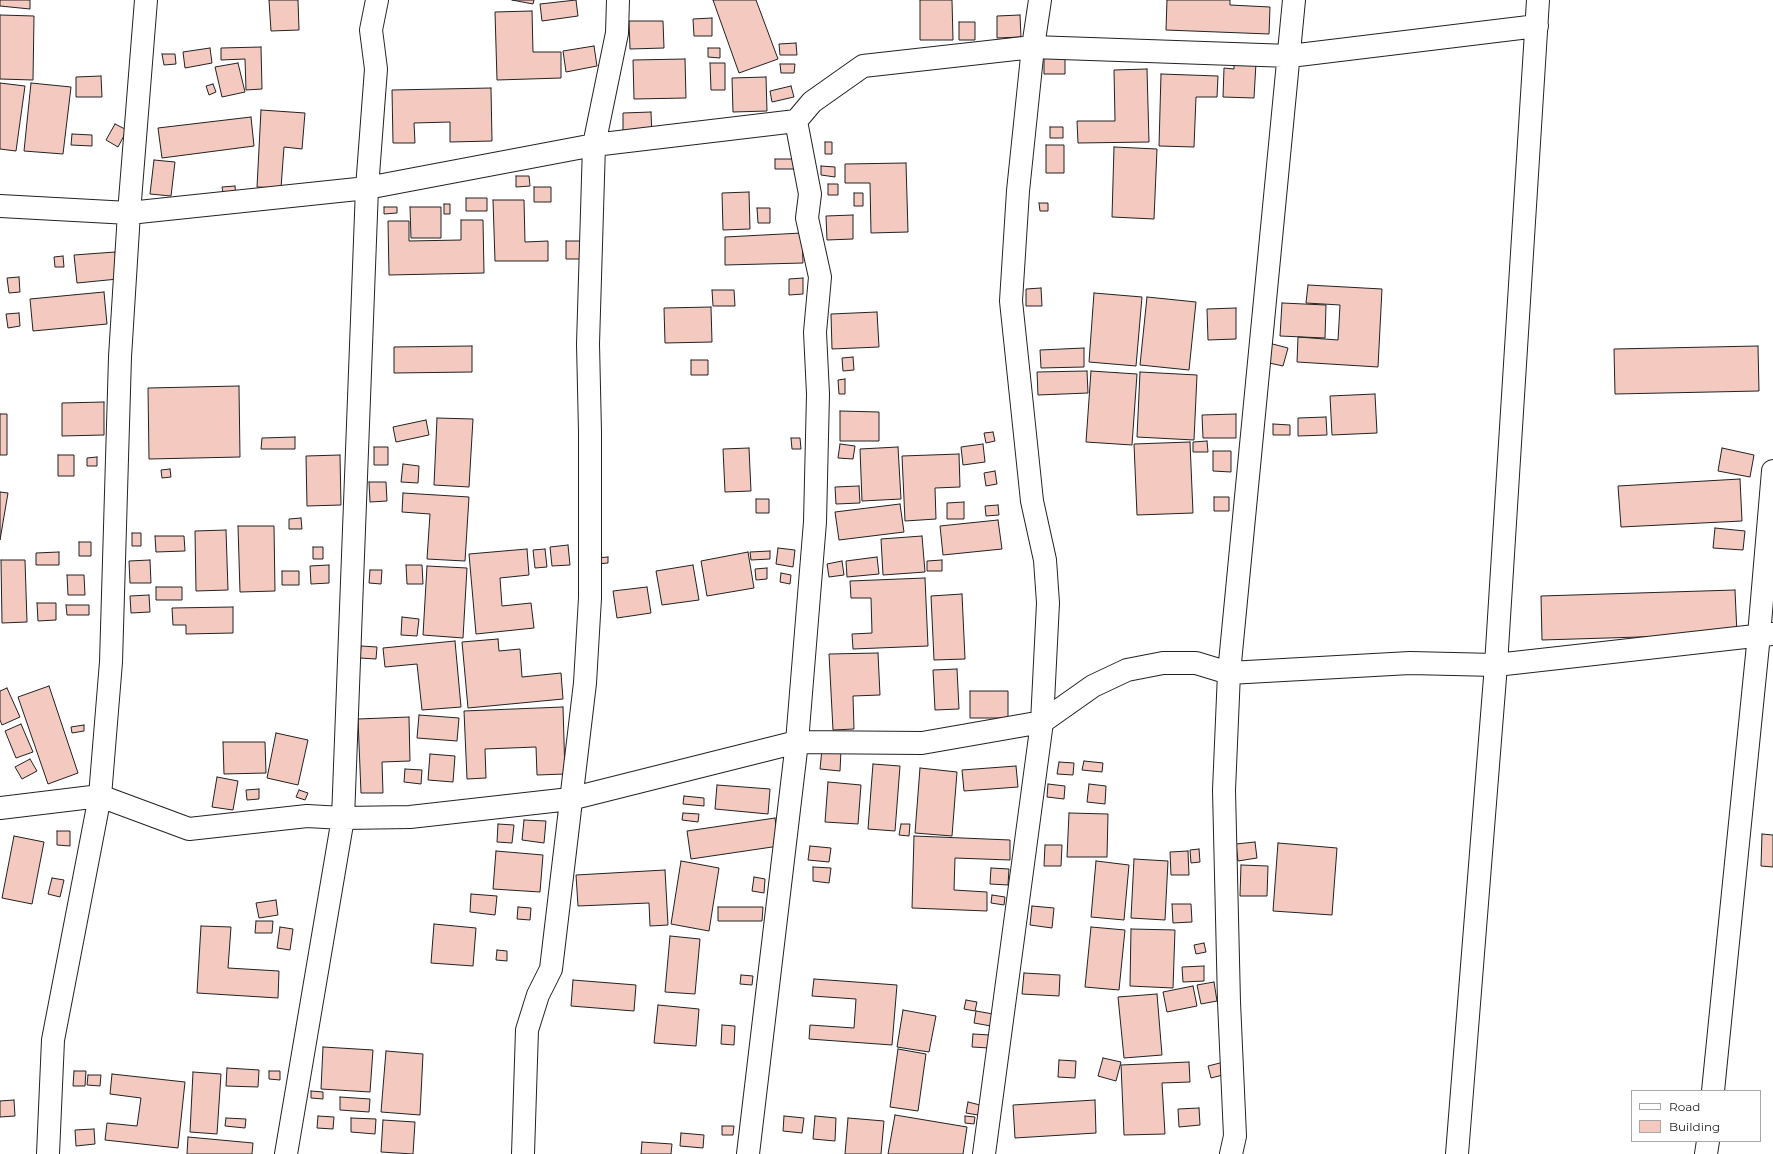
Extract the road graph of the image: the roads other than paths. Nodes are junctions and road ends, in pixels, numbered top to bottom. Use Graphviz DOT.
graph roads {
  1 [pos="146,0"];
  2 [pos="377,0"];
  3 [pos="618,0"];
  4 [pos="1040,0"];
  5 [pos="1294,0"];
  6 [pos="1538,0"];
  7 [pos="1536,26"];
  8 [pos="1033,47"];
  9 [pos="1290,56"];
  10 [pos="796,121"];
  11 [pos="594,145"];
  12 [pos="367,188"];
  13 [pos="0,206"];
  14 [pos="129,213"];
  15 [pos="1773,471"];
  16 [pos="1766,634"];
  17 [pos="1496,665"];
  18 [pos="1230,673"];
  19 [pos="1042,722"];
  20 [pos="797,742"];
  21 [pos="100,796"];
  22 [pos="570,799"];
  23 [pos="0,808"];
  24 [pos="343,818"];
  25 [pos="1713,1090"];
  26 [pos="1708,1142"];
  27 [pos="48,1154"];
  28 [pos="286,1154"];
  29 [pos="523,1154"];
  30 [pos="748,1154"];
  31 [pos="984,1154"];
  32 [pos="1231,1154"];
  33 [pos="1457,1154"];
  34 [pos="1706,1154"];
  1 -- 14 [label="street"];
  2 -- 12 [label="street"];
  3 -- 11 [label="street"];
  4 -- 8 [label="street"];
  5 -- 9 [label="street"];
  6 -- 7 [label="street"];
  7 -- 9 [label="street"];
  7 -- 17 [label="street"];
  8 -- 9 [label="street"];
  8 -- 10 [label="street"];
  8 -- 19 [label="street"];
  9 -- 18 [label="street"];
  10 -- 11 [label="street"];
  10 -- 20 [label="street"];
  11 -- 12 [label="street"];
  11 -- 22 [label="street"];
  12 -- 14 [label="street"];
  12 -- 24 [label="street"];
  13 -- 14 [label="street"];
  14 -- 21 [label="street"];
  15 -- 16 [label="street"];
  16 -- 17 [label="street"];
  16 -- 25 [label="street"];
  17 -- 18 [label="street"];
  17 -- 33 [label="street"];
  18 -- 19 [label="street"];
  18 -- 32 [label="street"];
  19 -- 20 [label="street"];
  19 -- 31 [label="street"];
  20 -- 22 [label="street"];
  20 -- 30 [label="street"];
  21 -- 23 [label="street"];
  21 -- 24 [label="street"];
  21 -- 27 [label="street"];
  22 -- 24 [label="street"];
  22 -- 29 [label="street"];
  24 -- 28 [label="street"];
  26 -- 34 [label="street"];
}
